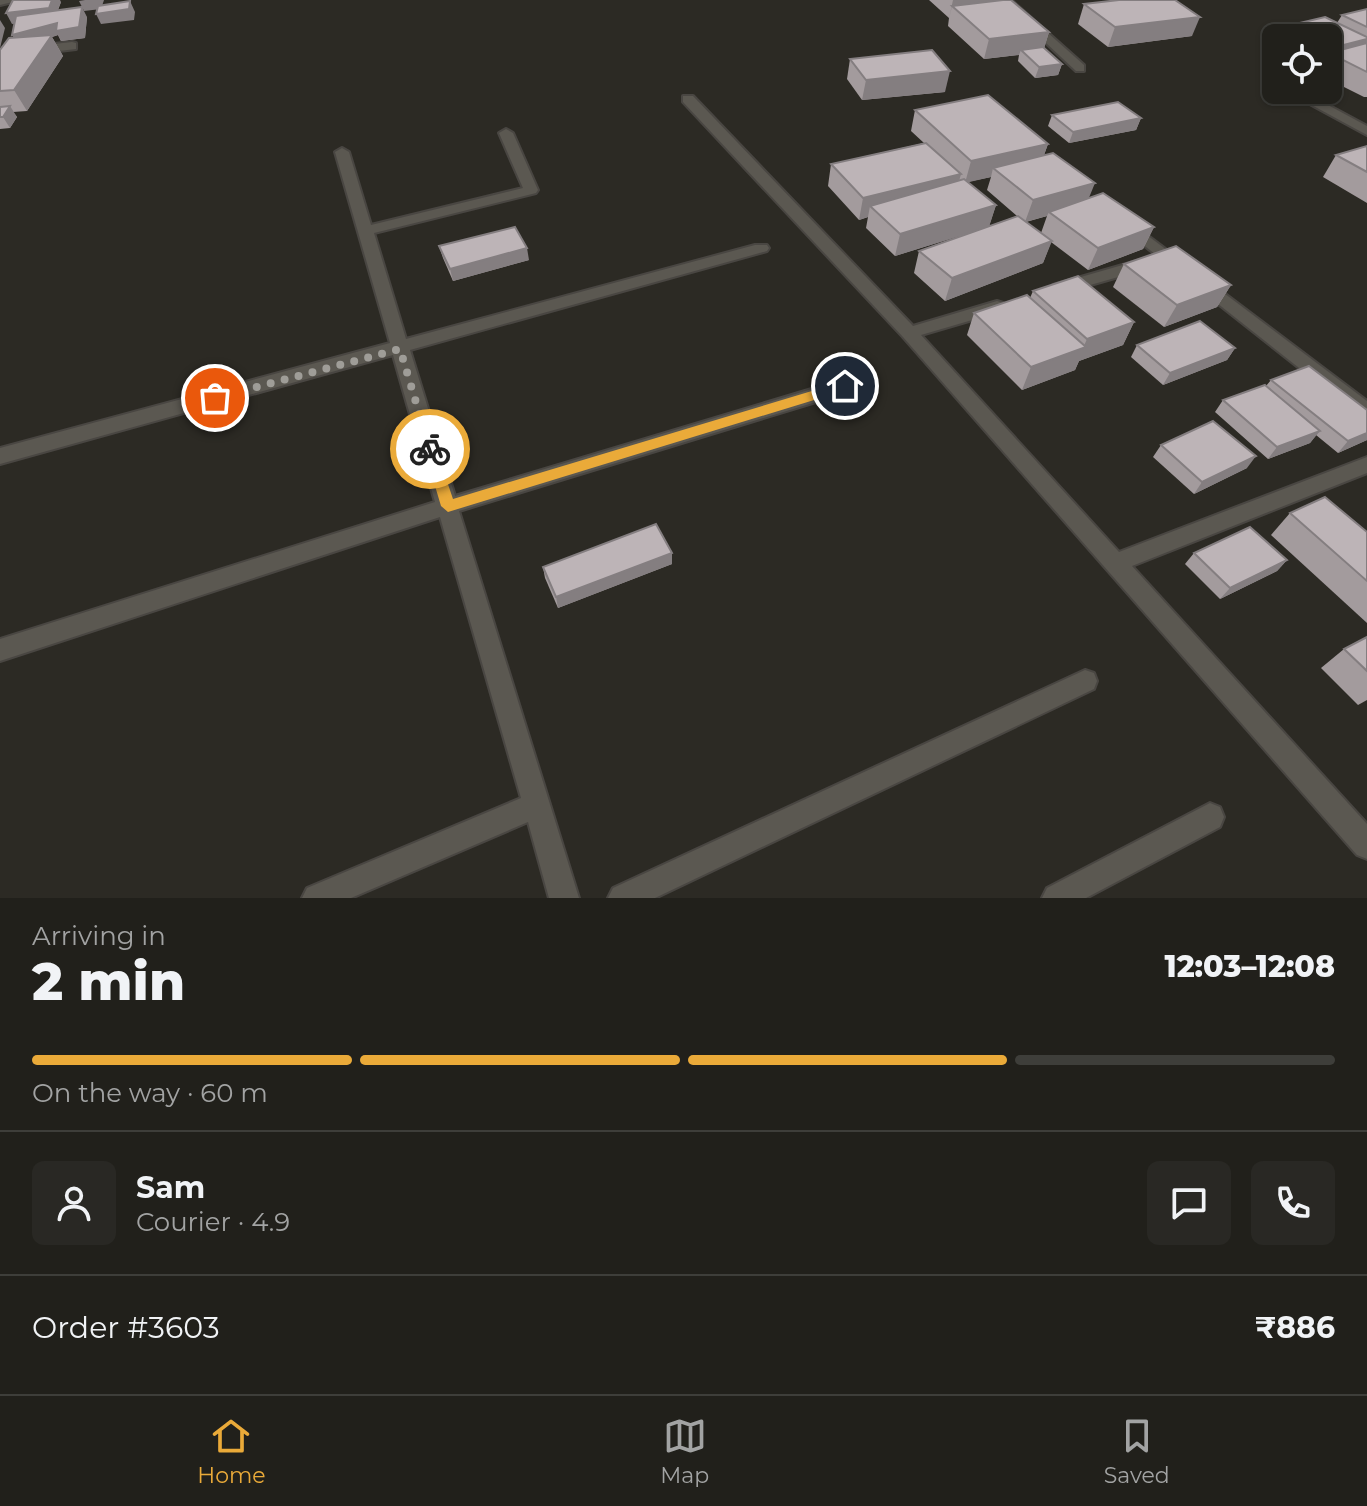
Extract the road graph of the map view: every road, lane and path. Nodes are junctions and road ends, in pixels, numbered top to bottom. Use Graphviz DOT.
graph roads {
  1 [pos="16,0"];
  2 [pos="1005,0"];
  3 [pos="0,2"];
  4 [pos="72,46"];
  5 [pos="0,54"];
  6 [pos="1080,68"];
  7 [pos="688,99"];
  8 [pos="1316,104"];
  9 [pos="1367,131"];
  10 [pos="506,133"];
  11 [pos="342,152"];
  12 [pos="1118,218"];
  13 [pos="365,231"];
  14 [pos="761,248"];
  15 [pos="1167,257"];
  16 [pos="1046,293"];
  17 [pos="1015,302"];
  18 [pos="909,333"];
  19 [pos="400,349"];
  20 [pos="845,386"];
  21 [pos="1367,411"];
  22 [pos="0,456"];
  23 [pos="1367,465"];
  24 [pos="448,506"];
  25 [pos="1113,564"];
  26 [pos="0,650"];
  27 [pos="1085,681"];
  28 [pos="536,805"];
  29 [pos="1210,817"];
  30 [pos="1367,845"];
  31 [pos="317,898"];
  32 [pos="564,898"];
  33 [pos="623,898"];
  34 [pos="1057,898"];
  1 -- 3 [label="street"];
  2 -- 6 [label="street"];
  4 -- 5 [label="street"];
  7 -- 18 [label="street"];
  8 -- 9 [label="street"];
  10 -- 13 [label="street"];
  11 -- 13 [label="street"];
  12 -- 15 [label="street"];
  13 -- 19 [label="street"];
  14 -- 19 [label="street"];
  15 -- 16 [label="street"];
  15 -- 21 [label="street"];
  17 -- 18 [label="street"];
  18 -- 25 [label="street"];
  19 -- 22 [label="street"];
  19 -- 24 [label="street"];
  20 -- 24 [label="street"];
  23 -- 25 [label="street"];
  24 -- 26 [label="street"];
  24 -- 28 [label="street"];
  25 -- 30 [label="street"];
  27 -- 33 [label="street"];
  28 -- 31 [label="street"];
  28 -- 32 [label="street"];
  29 -- 34 [label="street"];
}
